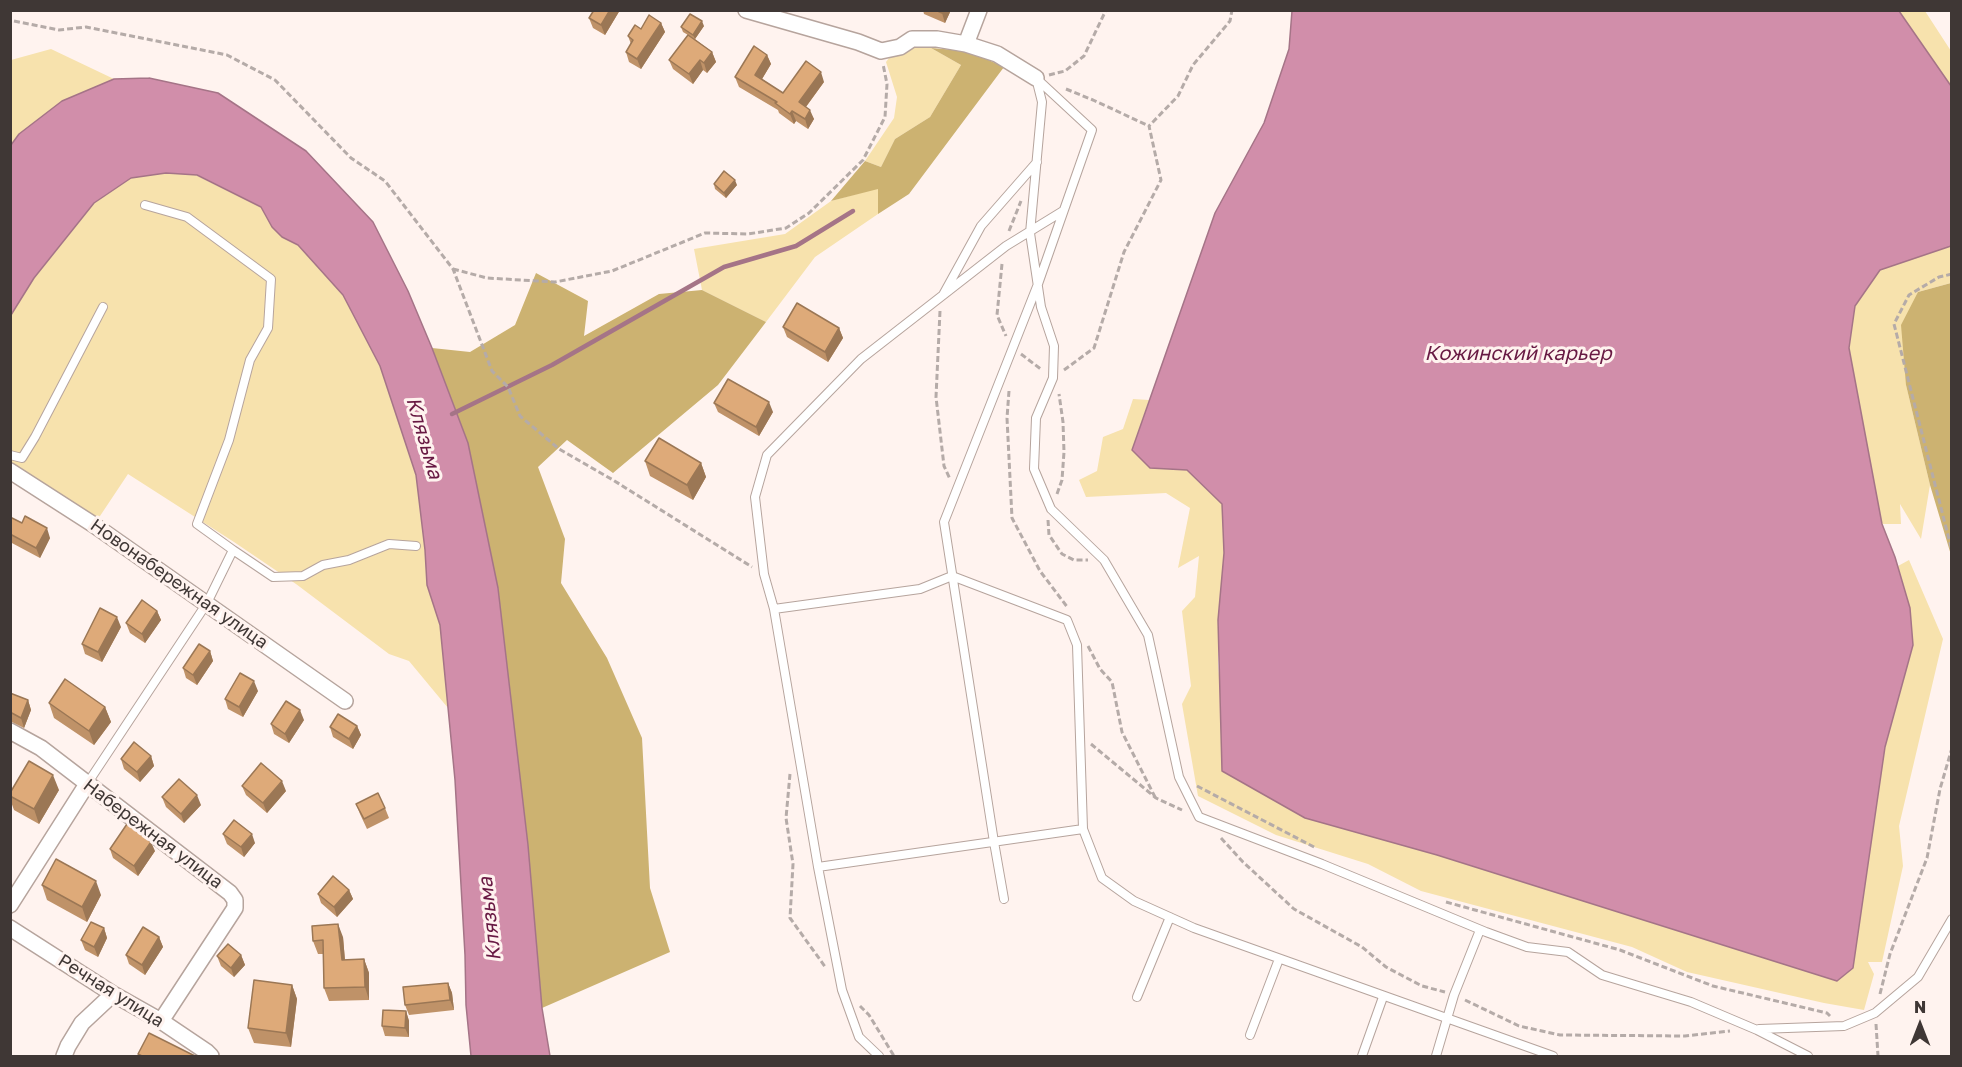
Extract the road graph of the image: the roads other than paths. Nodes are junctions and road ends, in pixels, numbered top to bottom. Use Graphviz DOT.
graph roads {
  1 [pos="746,10"];
  2 [pos="979,10"];
  3 [pos="966,44"];
  4 [pos="1036,78"];
  5 [pos="1037,162"];
  6 [pos="145,205"];
  7 [pos="1064,211"];
  8 [pos="1030,233"];
  9 [pos="1038,284"];
  10 [pos="940,298"];
  11 [pos="103,307"];
  12 [pos="10,455"];
  13 [pos="10,471"];
  14 [pos="417,546"];
  15 [pos="233,550"];
  16 [pos="952,576"];
  17 [pos="207,603"];
  18 [pos="774,609"];
  19 [pos="345,701"];
  20 [pos="10,731"];
  21 [pos="87,784"];
  22 [pos="1083,829"];
  23 [pos="994,842"];
  24 [pos="818,867"];
  25 [pos="1004,899"];
  26 [pos="10,905"];
  27 [pos="1170,917"];
  28 [pos="1952,919"];
  29 [pos="10,928"];
  30 [pos="1480,930"];
  31 [pos="1279,958"];
  32 [pos="113,994"];
  33 [pos="1137,997"];
  34 [pos="1383,997"];
  35 [pos="1447,1020"];
  36 [pos="161,1022"];
  37 [pos="1757,1030"];
  38 [pos="1250,1035"];
  39 [pos="64,1056"];
  40 [pos="211,1056"];
  41 [pos="879,1056"];
  42 [pos="1362,1056"];
  43 [pos="1436,1056"];
  44 [pos="1552,1056"];
  45 [pos="1808,1056"];
  1 -- 3 [label="street"];
  2 -- 3 [label="street"];
  3 -- 4 [label="street"];
  4 -- 5 [label="lane"];
  4 -- 7 [label="lane"];
  5 -- 8 [label="lane"];
  5 -- 10 [label="lane"];
  6 -- 15 [label="lane"];
  7 -- 8 [label="lane"];
  7 -- 9 [label="lane"];
  8 -- 9 [label="lane"];
  8 -- 10 [label="lane"];
  9 -- 16 [label="lane"];
  9 -- 30 [label="lane"];
  10 -- 18 [label="lane"];
  11 -- 12 [label="lane"];
  13 -- 17 [label="street, Новонабережная улица"];
  14 -- 15 [label="lane"];
  15 -- 17 [label="lane"];
  16 -- 18 [label="lane"];
  16 -- 22 [label="lane"];
  16 -- 23 [label="lane"];
  17 -- 19 [label="street, Новонабережная улица"];
  17 -- 21 [label="lane"];
  18 -- 24 [label="lane"];
  20 -- 21 [label="street, Набережная улица"];
  21 -- 26 [label="street"];
  21 -- 36 [label="street, Набережная улица"];
  22 -- 23 [label="lane"];
  22 -- 27 [label="lane"];
  23 -- 24 [label="lane"];
  23 -- 25 [label="lane"];
  24 -- 41 [label="lane"];
  27 -- 31 [label="lane"];
  27 -- 33 [label="lane"];
  28 -- 37 [label="lane"];
  29 -- 32 [label="street, Речная улица"];
  30 -- 35 [label="lane"];
  30 -- 37 [label="lane"];
  31 -- 34 [label="lane"];
  31 -- 38 [label="lane"];
  32 -- 36 [label="street, Речная улица"];
  32 -- 39 [label="street"];
  34 -- 35 [label="lane"];
  34 -- 42 [label="lane"];
  35 -- 43 [label="lane"];
  35 -- 44 [label="lane"];
  36 -- 40 [label="street, Речная улица"];
  37 -- 45 [label="lane"];
}
